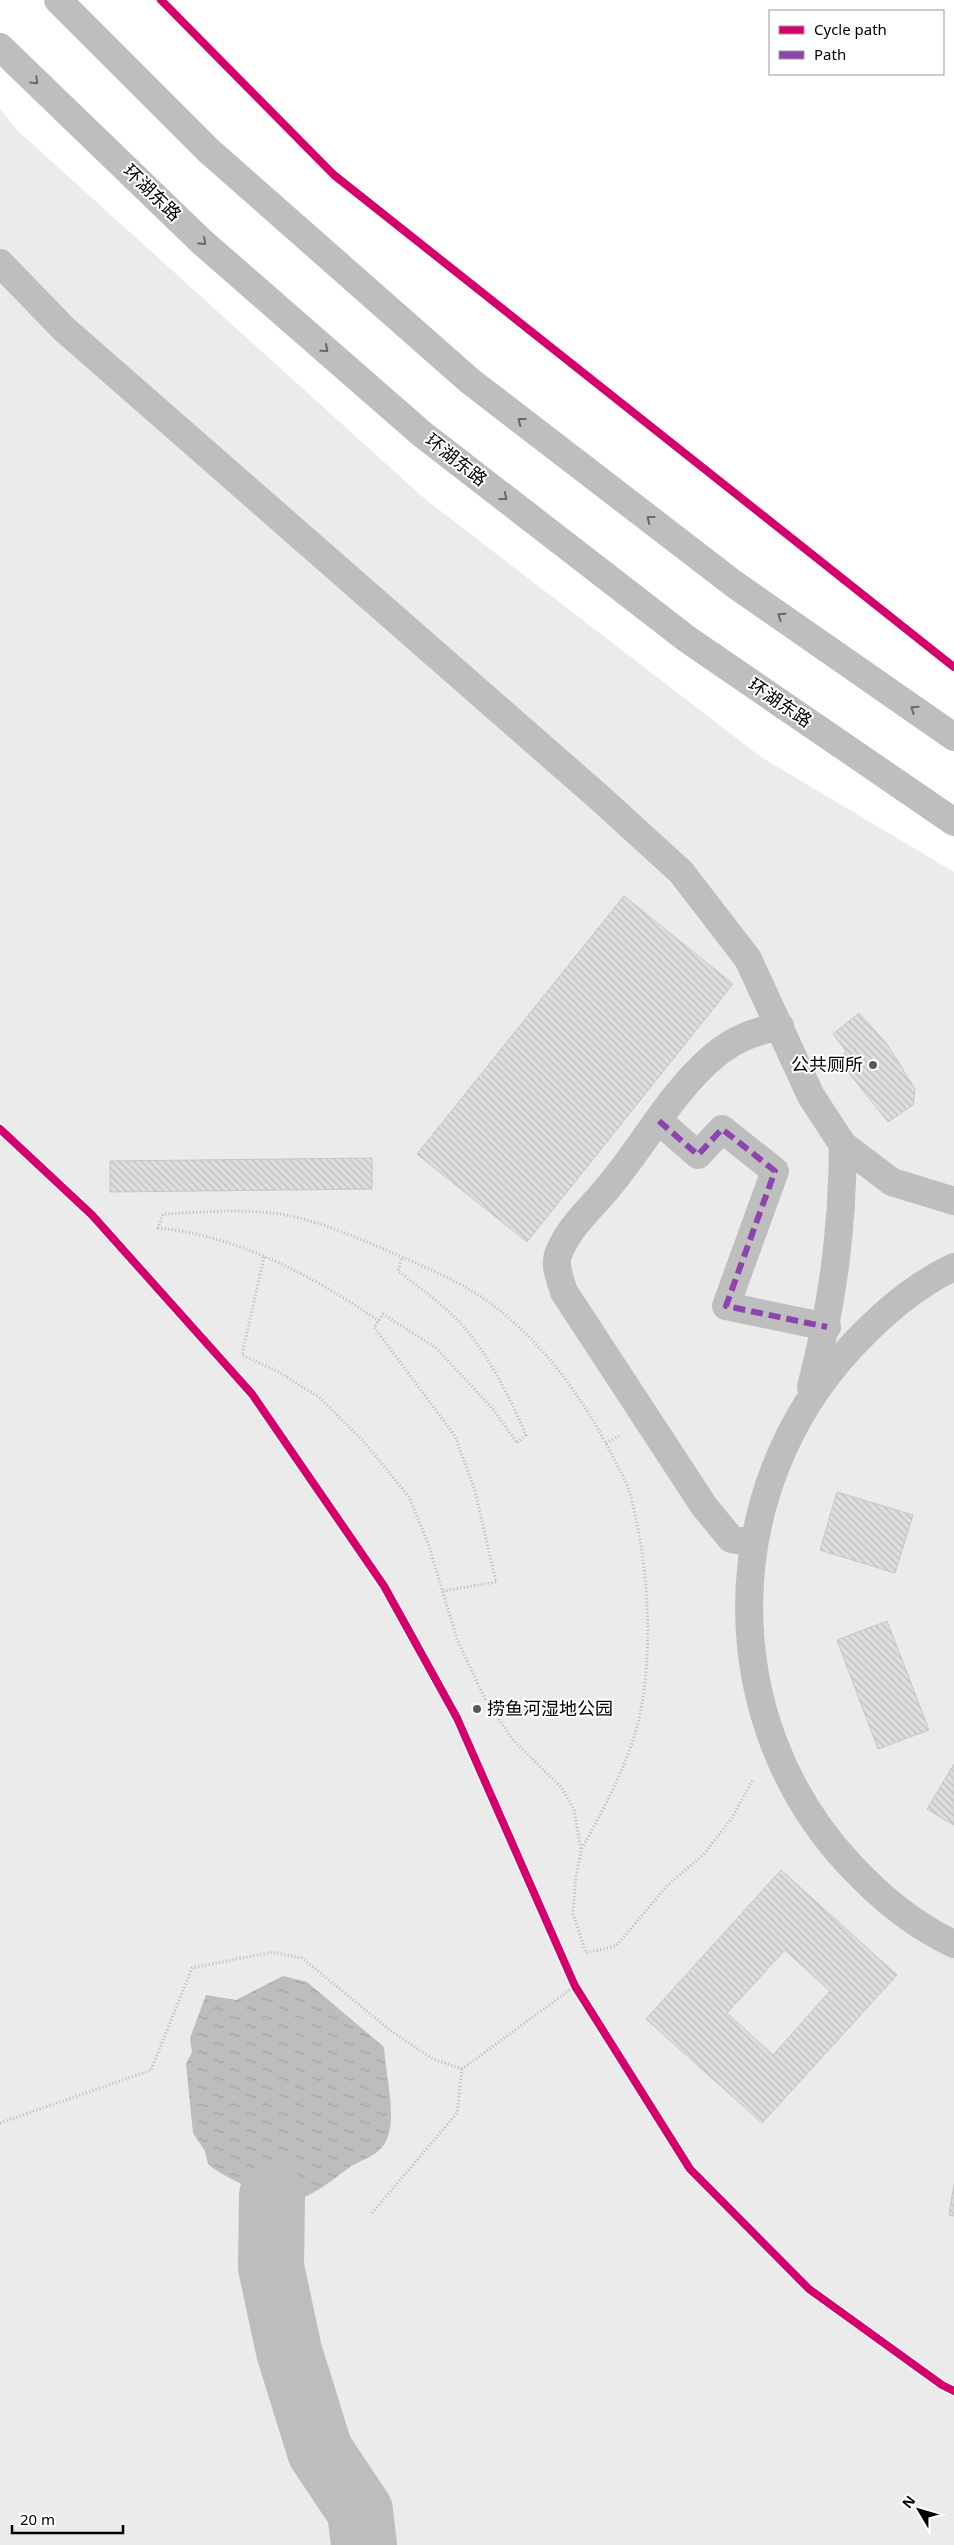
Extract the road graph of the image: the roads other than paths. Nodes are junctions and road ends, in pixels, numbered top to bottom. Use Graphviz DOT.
graph roads {
  1 [pos="58,0"];
  2 [pos="0,47"];
  3 [pos="0,263"];
  4 [pos="954,737"];
  5 [pos="954,822"];
  6 [pos="780,1026"];
  7 [pos="659,1121"];
  8 [pos="843,1145"];
  9 [pos="954,1202"];
  10 [pos="954,1267"];
  11 [pos="827,1326"];
  12 [pos="807,1403"];
  13 [pos="754,1543"];
  14 [pos="954,1944"];
  4 -- 1 [label="main road, one-way"];
  2 -- 5 [label="main road, 环湖东路, one-way"];
  3 -- 6 [label="main road"];
  6 -- 7 [label="main road"];
  6 -- 8 [label="main road"];
  7 -- 11 [label="main road"];
  7 -- 13 [label="main road"];
  8 -- 9 [label="main road"];
  8 -- 11 [label="main road"];
  10 -- 12 [label="main road"];
  11 -- 12 [label="main road"];
  12 -- 13 [label="main road"];
  13 -- 14 [label="main road"];
}
